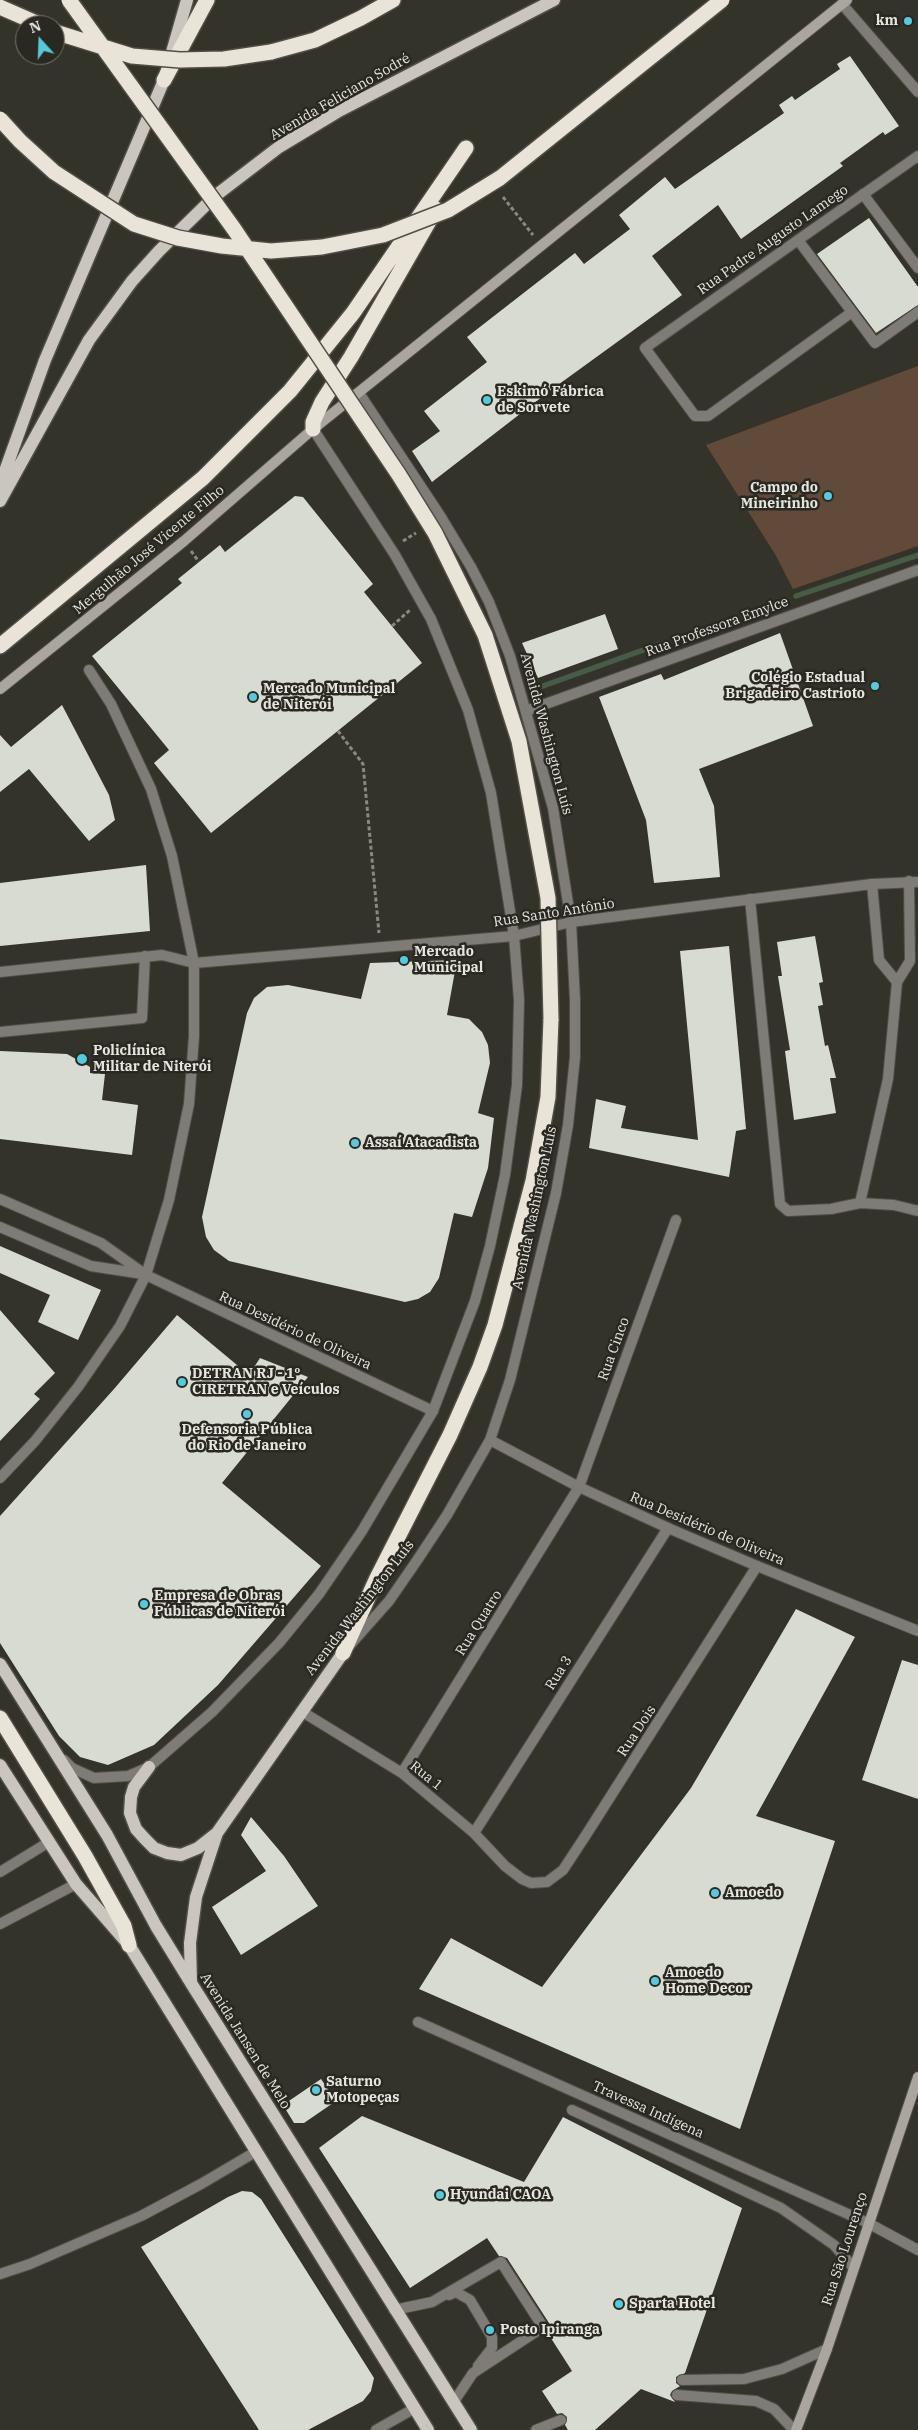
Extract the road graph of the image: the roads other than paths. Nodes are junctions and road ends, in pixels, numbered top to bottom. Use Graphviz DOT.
graph roads {
  1 [pos="69,0"];
  2 [pos="187,0"];
  3 [pos="207,0"];
  4 [pos="393,0"];
  5 [pos="554,0"];
  6 [pos="722,0"];
  7 [pos="845,2"];
  8 [pos="0,6"];
  9 [pos="19,15"];
  10 [pos="65,34"];
  11 [pos="164,80"];
  12 [pos="918,92"];
  13 [pos="0,119"];
  14 [pos="918,156"];
  15 [pos="863,194"];
  16 [pos="798,240"];
  17 [pos="918,268"];
  18 [pos="852,312"];
  19 [pos="918,312"];
  20 [pos="359,393"];
  21 [pos="313,429"];
  22 [pos="0,485"];
  23 [pos="0,501"];
  24 [pos="918,570"];
  25 [pos="0,646"];
  26 [pos="89,670"];
  27 [pos="0,689"];
  28 [pos="526,711"];
  29 [pos="913,882"];
  30 [pos="872,884"];
  31 [pos="750,899"];
  32 [pos="571,922"];
  33 [pos="514,936"];
  34 [pos="145,956"];
  35 [pos="194,962"];
  36 [pos="0,972"];
  37 [pos="897,982"];
  38 [pos="0,1032"];
  39 [pos="0,1199"];
  40 [pos="860,1202"];
  41 [pos="918,1211"];
  42 [pos="676,1220"];
  43 [pos="0,1227"];
  44 [pos="146,1275"];
  45 [pos="433,1411"];
  46 [pos="490,1440"];
  47 [pos="0,1478"];
  48 [pos="579,1487"];
  49 [pos="668,1528"];
  50 [pos="757,1566"];
  51 [pos="918,1630"];
  52 [pos="342,1653"];
  53 [pos="0,1664"];
  54 [pos="300,1712"];
  55 [pos="0,1718"];
  56 [pos="60,1757"];
  57 [pos="0,1765"];
  58 [pos="149,1767"];
  59 [pos="402,1773"];
  60 [pos="217,1833"];
  61 [pos="474,1833"];
  62 [pos="49,1842"];
  63 [pos="0,1872"];
  64 [pos="522,1879"];
  65 [pos="76,1884"];
  66 [pos="0,1924"];
  67 [pos="129,1945"];
  68 [pos="191,1983"];
  69 [pos="418,2022"];
  70 [pos="918,2076"];
  71 [pos="572,2110"];
  72 [pos="257,2151"];
  73 [pos="868,2223"];
  74 [pos="918,2250"];
  75 [pos="854,2267"];
  76 [pos="0,2274"];
  77 [pos="432,2302"];
  78 [pos="394,2310"];
  79 [pos="827,2349"];
  80 [pos="473,2373"];
  81 [pos="682,2380"];
  82 [pos="677,2395"];
  83 [pos="453,2402"];
  84 [pos="415,2408"];
  85 [pos="561,2420"];
  86 [pos="472,2429"];
  87 [pos="376,2430"];
  88 [pos="428,2430"];
  89 [pos="536,2430"];
  90 [pos="795,2430"];
  1 -- 52 [label="highway, bridge"];
  2 -- 11 [label="main road"];
  3 -- 11 [label="highway"];
  4 -- 10 [label="highway, bridge"];
  5 -- 23 [label="main road, Avenida Feliciano Sodré"];
  6 -- 13 [label="highway, bridge"];
  7 -- 12 [label="street"];
  7 -- 20 [label="main road"];
  8 -- 9 [label="highway"];
  11 -- 22 [label="main road"];
  14 -- 15 [label="street, Rua Padre Augusto Lamego"];
  15 -- 16 [label="street, Rua Padre Augusto Lamego"];
  15 -- 17 [label="street"];
  16 -- 18 [label="street"];
  16 -- 18 [label="street, Rua Padre Augusto Lamego"];
  18 -- 19 [label="street"];
  20 -- 21 [label="main road"];
  20 -- 28 [label="street, Avenida Washington Luís"];
  21 -- 25 [label="highway"];
  21 -- 27 [label="main road, Mergulhão José Vicente Filho"];
  21 -- 33 [label="street"];
  24 -- 28 [label="street, Rua Professora Emylce"];
  26 -- 35 [label="street"];
  28 -- 32 [label="street, Avenida Washington Luís"];
  29 -- 30 [label="street, Rua Santo Antônio"];
  29 -- 37 [label="street"];
  30 -- 31 [label="street, Rua Santo Antônio"];
  30 -- 37 [label="street"];
  31 -- 32 [label="street, Rua Santo Antônio"];
  31 -- 40 [label="street"];
  32 -- 33 [label="street, Rua Santo Antônio"];
  32 -- 46 [label="street, Avenida Washington Luís"];
  33 -- 35 [label="street, Rua Santo Antônio"];
  33 -- 45 [label="street"];
  34 -- 35 [label="street, Rua Santo Antônio"];
  34 -- 36 [label="street, Rua Santo Antônio"];
  34 -- 38 [label="street"];
  35 -- 44 [label="street"];
  37 -- 40 [label="street"];
  39 -- 44 [label="street, Rua Desidério de Oliveira"];
  40 -- 41 [label="street"];
  42 -- 48 [label="street, Rua Cinco"];
  43 -- 44 [label="street, Rua Desidério de Oliveira"];
  44 -- 45 [label="street, Rua Desidério de Oliveira"];
  44 -- 47 [label="street"];
  45 -- 58 [label="street"];
  46 -- 48 [label="street, Rua Desidério de Oliveira"];
  46 -- 52 [label="street, Avenida Washington Luís"];
  48 -- 49 [label="street, Rua Desidério de Oliveira"];
  48 -- 59 [label="street, Rua Quatro"];
  49 -- 50 [label="street, Rua Desidério de Oliveira"];
  49 -- 61 [label="street, Rua 3"];
  50 -- 51 [label="street, Rua Desidério de Oliveira"];
  50 -- 64 [label="street, Rua Dois"];
  52 -- 54 [label="main road, Avenida Washington Luís"];
  53 -- 56 [label="main road, Avenida Jansen de Melo"];
  54 -- 59 [label="street, Rua 1"];
  54 -- 60 [label="main road, Avenida Washington Luís"];
  55 -- 67 [label="highway"];
  56 -- 58 [label="street"];
  56 -- 68 [label="main road, Avenida Jansen de Melo"];
  57 -- 62 [label="main road"];
  58 -- 60 [label="main road"];
  59 -- 61 [label="street, Rua 1"];
  60 -- 68 [label="main road, Avenida Washington Luís"];
  61 -- 64 [label="street, Rua 1"];
  62 -- 63 [label="street"];
  62 -- 65 [label="main road"];
  65 -- 66 [label="street"];
  65 -- 67 [label="main road"];
  67 -- 72 [label="main road"];
  68 -- 78 [label="main road, Avenida Jansen de Melo"];
  69 -- 73 [label="street, Travessa Indígena"];
  70 -- 73 [label="main road, Rua São Lourenço"];
  71 -- 75 [label="street"];
  72 -- 76 [label="street"];
  72 -- 84 [label="main road"];
  73 -- 74 [label="street, Travessa Indígena"];
  73 -- 75 [label="main road, Rua São Lourenço"];
  75 -- 79 [label="main road, Rua São Lourenço"];
  77 -- 78 [label="street"];
  77 -- 80 [label="street"];
  77 -- 80 [label="street"];
  78 -- 83 [label="main road, Avenida Jansen de Melo"];
  79 -- 81 [label="street"];
  79 -- 90 [label="main road, Rua São Lourenço"];
  80 -- 83 [label="street"];
  82 -- 90 [label="street"];
  83 -- 86 [label="main road, Avenida Jansen de Melo"];
  84 -- 87 [label="street"];
  84 -- 88 [label="main road"];
  85 -- 89 [label="street"];
}
